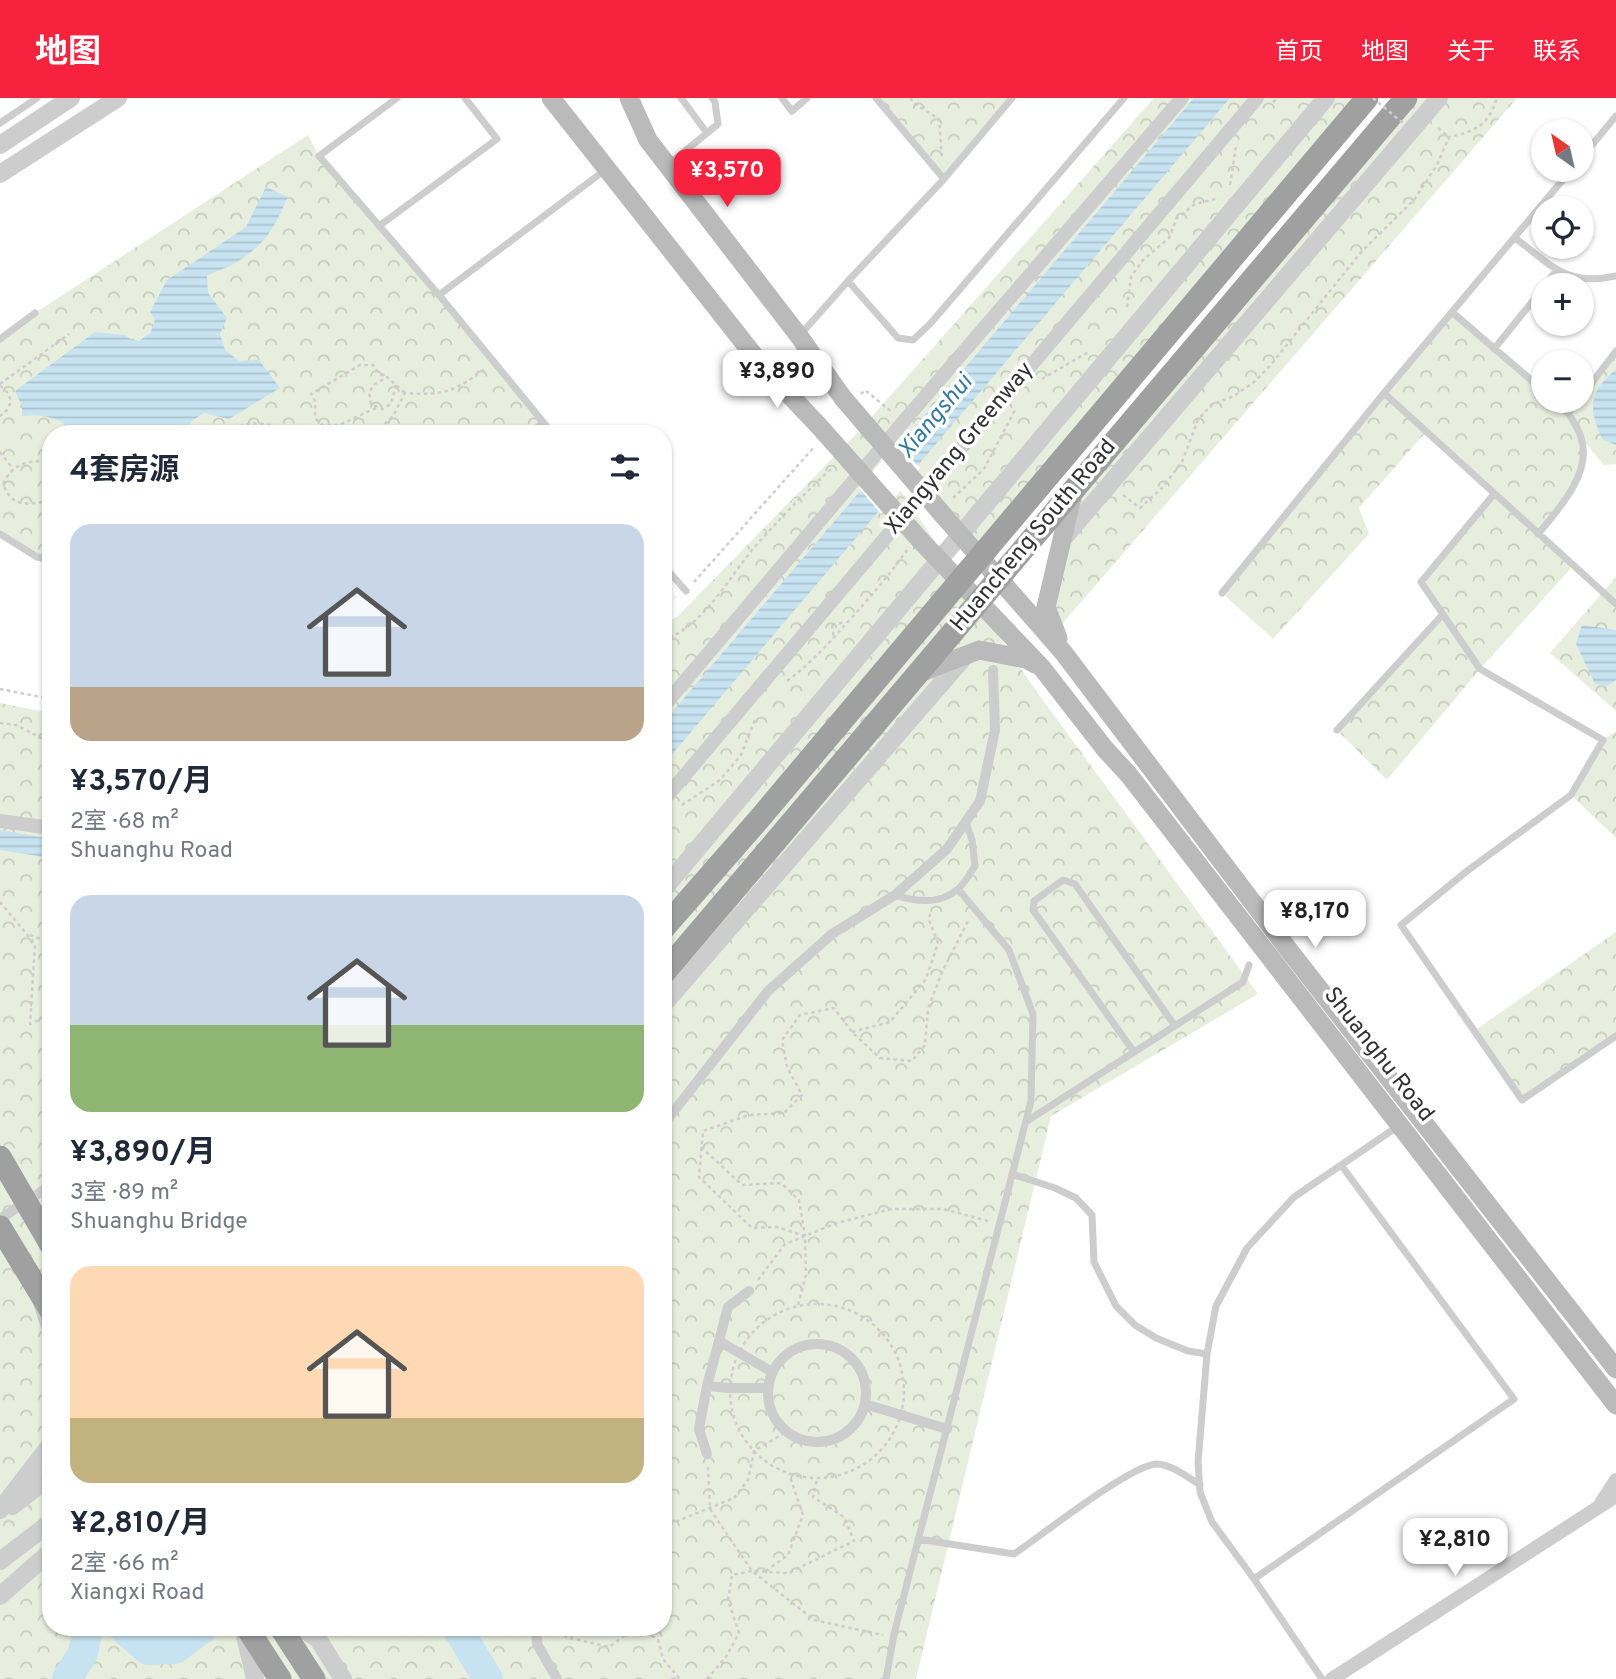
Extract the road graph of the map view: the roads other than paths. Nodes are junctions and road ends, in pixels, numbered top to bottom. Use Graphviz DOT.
graph roads {
  1 [pos="37,98"];
  2 [pos="71,98"];
  3 [pos="118,98"];
  4 [pos="397,98"];
  5 [pos="465,98"];
  6 [pos="551,98"];
  7 [pos="629,98"];
  8 [pos="681,98"];
  9 [pos="712,98"];
  10 [pos="782,98"];
  11 [pos="807,98"];
  12 [pos="876,98"];
  13 [pos="1012,98"];
  14 [pos="1124,98"];
  15 [pos="1182,98"];
  16 [pos="1326,98"];
  17 [pos="1370,98"];
  18 [pos="1406,98"];
  19 [pos="1439,98"];
  20 [pos="1263,101"];
  21 [pos="1616,116"];
  22 [pos="0,123"];
  23 [pos="1616,127"];
  24 [pos="1603,132"];
  25 [pos="707,133"];
  26 [pos="1594,143"];
  27 [pos="0,145"];
  28 [pos="668,165"];
  29 [pos="606,170"];
  30 [pos="0,174"];
  31 [pos="944,179"];
  32 [pos="1561,182"];
  33 [pos="379,226"];
  34 [pos="1515,237"];
  35 [pos="1557,270"];
  36 [pos="1555,273"];
  37 [pos="1616,276"];
  38 [pos="848,281"];
  39 [pos="439,295"];
  40 [pos="1531,302"];
  41 [pos="1452,312"];
  42 [pos="35,313"];
  43 [pos="799,336"];
  44 [pos="0,339"];
  45 [pos="1494,349"];
  46 [pos="1616,351"];
  47 [pos="1531,380"];
  48 [pos="1594,380"];
  49 [pos="1384,393"];
  50 [pos="1569,413"];
  51 [pos="544,423"];
  52 [pos="541,425"];
  53 [pos="1074,489"];
  54 [pos="1494,494"];
  55 [pos="0,534"];
  56 [pos="960,534"];
  57 [pos="1538,534"];
  58 [pos="1062,540"];
  59 [pos="42,558"];
  60 [pos="980,558"];
  61 [pos="939,559"];
  62 [pos="672,575"];
  63 [pos="999,578"];
  64 [pos="959,582"];
  65 [pos="686,591"];
  66 [pos="1222,593"];
  67 [pos="978,602"];
  68 [pos="1616,604"];
  69 [pos="1443,614"];
  70 [pos="1063,652"];
  71 [pos="966,655"];
  72 [pos="1042,668"];
  73 [pos="993,670"];
  74 [pos="917,674"];
  75 [pos="672,697"];
  76 [pos="1337,730"];
  77 [pos="672,800"];
  78 [pos="0,821"];
  79 [pos="966,822"];
  80 [pos="42,827"];
  81 [pos="672,879"];
  82 [pos="958,889"];
  83 [pos="895,895"];
  84 [pos="672,919"];
  85 [pos="672,963"];
  86 [pos="1249,965"];
  87 [pos="672,995"];
  88 [pos="1174,1026"];
  89 [pos="1616,1036"];
  90 [pos="1134,1052"];
  91 [pos="672,1114"];
  92 [pos="1026,1122"];
  93 [pos="1400,1124"];
  94 [pos="0,1157"];
  95 [pos="1341,1165"];
  96 [pos="1013,1174"];
  97 [pos="42,1191"];
  98 [pos="26,1201"];
  99 [pos="0,1219"];
  100 [pos="0,1227"];
  101 [pos="42,1229"];
  102 [pos="38,1290"];
  103 [pos="749,1291"];
  104 [pos="42,1296"];
  105 [pos="42,1302"];
  106 [pos="719,1341"];
  107 [pos="1207,1354"];
  108 [pos="1616,1369"];
  109 [pos="772,1372"];
  110 [pos="707,1386"];
  111 [pos="768,1388"];
  112 [pos="865,1404"];
  113 [pos="1616,1405"];
  114 [pos="947,1429"];
  115 [pos="707,1454"];
  116 [pos="42,1456"];
  117 [pos="28,1475"];
  118 [pos="1616,1480"];
  119 [pos="42,1482"];
  120 [pos="1200,1485"];
  121 [pos="0,1495"];
  122 [pos="1616,1496"];
  123 [pos="1598,1507"];
  124 [pos="0,1512"];
  125 [pos="42,1529"];
  126 [pos="918,1539"];
  127 [pos="42,1547"];
  128 [pos="42,1559"];
  129 [pos="1,1560"];
  130 [pos="1254,1580"];
  131 [pos="0,1596"];
  132 [pos="247,1636"];
  133 [pos="250,1636"];
  134 [pos="286,1636"];
  135 [pos="313,1636"];
  136 [pos="536,1636"];
  137 [pos="255,1679"];
  138 [pos="280,1679"];
  139 [pos="314,1679"];
  140 [pos="343,1679"];
  141 [pos="557,1679"];
  142 [pos="886,1679"];
  143 [pos="1322,1679"];
  144 [pos="1332,1679"];
  1 -- 22 [label="lane"];
  2 -- 27 [label="street"];
  3 -- 30 [label="street"];
  4 -- 33 [label="lane"];
  5 -- 33 [label="lane"];
  6 -- 29 [label="main road"];
  7 -- 28 [label="main road"];
  8 -- 25 [label="lane"];
  9 -- 25 [label="lane"];
  10 -- 11 [label="lane"];
  12 -- 31 [label="lane"];
  13 -- 31 [label="lane"];
  14 -- 38 [label="lane"];
  15 -- 75 [label="street"];
  16 -- 56 [label="street"];
  17 -- 60 [label="highway, Huancheng South Road"];
  18 -- 53 [label="highway, Huancheng South Road"];
  19 -- 58 [label="street"];
  20 -- 77 [label="street, Xiangyang Greenway"];
  21 -- 24 [label="lane"];
  23 -- 24 [label="lane"];
  24 -- 26 [label="lane"];
  25 -- 28 [label="lane"];
  28 -- 43 [label="main road"];
  29 -- 39 [label="lane"];
  29 -- 61 [label="main road, Shuanghu Road, bridge"];
  31 -- 38 [label="lane"];
  32 -- 34 [label="lane"];
  33 -- 39 [label="lane"];
  34 -- 35 [label="lane"];
  34 -- 41 [label="lane"];
  35 -- 36 [label="lane"];
  35 -- 37 [label="lane"];
  38 -- 43 [label="lane"];
  39 -- 51 [label="lane"];
  40 -- 45 [label="lane"];
  41 -- 45 [label="lane"];
  41 -- 49 [label="lane"];
  42 -- 44 [label="lane"];
  43 -- 56 [label="main road, Shuanghu Road, bridge"];
  45 -- 47 [label="lane"];
  46 -- 48 [label="lane"];
  49 -- 54 [label="lane"];
  49 -- 66 [label="lane"];
  50 -- 57 [label="lane"];
  51 -- 52 [label="lane"];
  53 -- 58 [label="main road"];
  53 -- 63 [label="highway, Huancheng South Road"];
  54 -- 57 [label="lane"];
  54 -- 69 [label="lane"];
  55 -- 59 [label="lane"];
  56 -- 60 [label="main road, Shuanghu Road"];
  56 -- 61 [label="street"];
  57 -- 68 [label="lane"];
  58 -- 70 [label="main road"];
  60 -- 63 [label="main road, Shuanghu Road"];
  60 -- 64 [label="highway, Huancheng South Road"];
  61 -- 64 [label="main road, Shuanghu Road"];
  61 -- 81 [label="street"];
  62 -- 65 [label="lane"];
  63 -- 67 [label="highway, Huancheng South Road"];
  63 -- 70 [label="main road, Shuanghu Road"];
  64 -- 67 [label="main road, Shuanghu Road"];
  64 -- 84 [label="highway, Huancheng South Road"];
  67 -- 72 [label="main road, Shuanghu Road"];
  67 -- 74 [label="highway, Huancheng South Road"];
  69 -- 76 [label="lane"];
  69 -- 89 [label="lane"];
  70 -- 108 [label="main road, Shuanghu Road"];
  71 -- 72 [label="main road"];
  71 -- 74 [label="main road"];
  71 -- 87 [label="street"];
  72 -- 93 [label="main road, Shuanghu Road"];
  73 -- 79 [label="street"];
  74 -- 85 [label="highway, Huancheng South Road"];
  78 -- 80 [label="street"];
  79 -- 82 [label="lane"];
  79 -- 83 [label="street"];
  82 -- 83 [label="lane"];
  82 -- 92 [label="lane"];
  83 -- 91 [label="street"];
  86 -- 88 [label="lane"];
  88 -- 90 [label="lane"];
  88 -- 90 [label="lane"];
  90 -- 92 [label="lane"];
  92 -- 96 [label="lane"];
  93 -- 95 [label="lane"];
  93 -- 113 [label="main road, Shuanghu Road"];
  94 -- 98 [label="highway"];
  95 -- 107 [label="lane"];
  95 -- 130 [label="lane"];
  96 -- 107 [label="lane"];
  96 -- 114 [label="lane"];
  97 -- 98 [label="street"];
  98 -- 99 [label="street"];
  98 -- 101 [label="highway"];
  100 -- 102 [label="highway"];
  102 -- 104 [label="highway"];
  102 -- 105 [label="street"];
  103 -- 106 [label="street"];
  106 -- 109 [label="street"];
  106 -- 110 [label="street"];
  107 -- 120 [label="lane"];
  109 -- 111 [label="street"];
  109 -- 112 [label="street"];
  110 -- 111 [label="street"];
  110 -- 115 [label="street"];
  111 -- 112 [label="street"];
  112 -- 114 [label="street"];
  114 -- 126 [label="lane"];
  116 -- 117 [label="street"];
  117 -- 121 [label="street"];
  117 -- 124 [label="street"];
  118 -- 123 [label="street"];
  119 -- 124 [label="street"];
  120 -- 126 [label="lane"];
  120 -- 130 [label="lane"];
  122 -- 123 [label="street"];
  123 -- 144 [label="street"];
  125 -- 129 [label="street"];
  126 -- 142 [label="lane"];
  127 -- 129 [label="street"];
  128 -- 131 [label="street"];
  130 -- 143 [label="lane"];
  132 -- 137 [label="street"];
  133 -- 138 [label="highway"];
  134 -- 139 [label="highway"];
  135 -- 140 [label="street"];
  136 -- 141 [label="street"];
}
